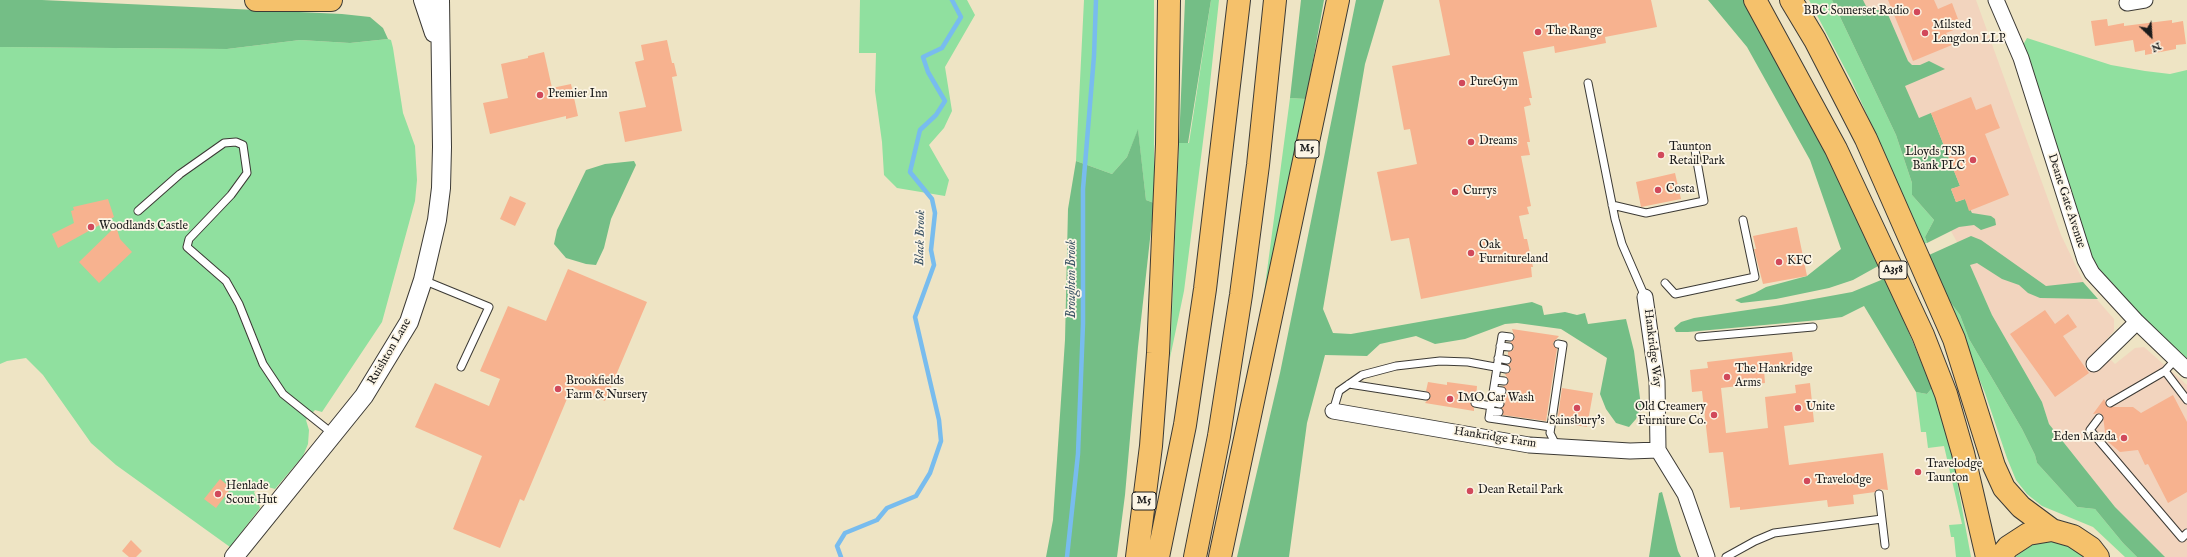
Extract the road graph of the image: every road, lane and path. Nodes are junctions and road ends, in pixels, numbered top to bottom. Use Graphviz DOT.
graph roads {
  1 [pos="256,0"];
  2 [pos="331,0"];
  3 [pos="423,0"];
  4 [pos="440,0"];
  5 [pos="1169,0"];
  6 [pos="1239,0"];
  7 [pos="1275,0"];
  8 [pos="1338,0"];
  9 [pos="1755,0"];
  10 [pos="1791,0"];
  11 [pos="1996,0"];
  12 [pos="2145,0"];
  13 [pos="2127,3"];
  14 [pos="440,55"];
  15 [pos="1588,83"];
  16 [pos="1696,150"];
  17 [pos="1612,205"];
  18 [pos="138,210"];
  19 [pos="1743,220"];
  20 [pos="423,280"];
  21 [pos="1665,283"];
  22 [pos="1645,297"];
  23 [pos="2137,322"];
  24 [pos="1813,327"];
  25 [pos="1510,337"];
  26 [pos="1699,337"];
  27 [pos="1558,344"];
  28 [pos="1500,346"];
  29 [pos="1509,347"];
  30 [pos="1498,358"];
  31 [pos="2176,359"];
  32 [pos="1507,360"];
  33 [pos="2094,364"];
  34 [pos="461,367"];
  35 [pos="1497,368"];
  36 [pos="1506,369"];
  37 [pos="2187,370"];
  38 [pos="2165,371"];
  39 [pos="1495,380"];
  40 [pos="1504,381"];
  41 [pos="1349,384"];
  42 [pos="1494,390"];
  43 [pos="1502,391"];
  44 [pos="1426,396"];
  45 [pos="2187,400"];
  46 [pos="1475,403"];
  47 [pos="2110,403"];
  48 [pos="1500,404"];
  49 [pos="1491,406"];
  50 [pos="1332,411"];
  51 [pos="1499,412"];
  52 [pos="2099,418"];
  53 [pos="1550,422"];
  54 [pos="333,434"];
  55 [pos="1556,445"];
  56 [pos="1658,450"];
  57 [pos="1879,494"];
  58 [pos="1882,519"];
  59 [pos="2052,530"];
  60 [pos="2187,533"];
  61 [pos="1885,545"];
  62 [pos="2097,554"];
  63 [pos="234,557"];
  64 [pos="1137,557"];
  65 [pos="1158,557"];
  66 [pos="1195,557"];
  67 [pos="1220,557"];
  68 [pos="1706,557"];
  69 [pos="1726,557"];
  70 [pos="1987,557"];
  71 [pos="2000,557"];
  1 -- 2 [label="main road"];
  3 -- 14 [label="street, Ruishton Lane"];
  4 -- 14 [label="street, Ruishton Lane"];
  5 -- 64 [label="main road, M5"];
  6 -- 65 [label="main road, M5"];
  7 -- 66 [label="main road"];
  8 -- 67 [label="main road, M5"];
  9 -- 70 [label="main road, A358"];
  10 -- 59 [label="main road, A358"];
  11 -- 23 [label="street, Deane Gate Avenue"];
  12 -- 13 [label="street"];
  14 -- 20 [label="street, Ruishton Lane"];
  15 -- 17 [label="lane"];
  16 -- 17 [label="lane"];
  17 -- 22 [label="lane"];
  18 -- 54 [label="lane"];
  19 -- 21 [label="lane"];
  20 -- 34 [label="lane"];
  20 -- 54 [label="street, Ruishton Lane"];
  22 -- 56 [label="street, Hankridge Way"];
  23 -- 31 [label="street, Deane Gate Avenue"];
  23 -- 33 [label="street"];
  24 -- 26 [label="lane"];
  25 -- 28 [label="lane"];
  27 -- 53 [label="lane"];
  28 -- 29 [label="lane"];
  28 -- 30 [label="lane"];
  30 -- 32 [label="lane"];
  30 -- 35 [label="lane"];
  31 -- 37 [label="street, Deane Gate Avenue"];
  31 -- 38 [label="lane"];
  35 -- 36 [label="lane"];
  35 -- 39 [label="lane"];
  35 -- 41 [label="lane"];
  38 -- 45 [label="lane"];
  38 -- 47 [label="lane"];
  39 -- 40 [label="lane"];
  39 -- 42 [label="lane"];
  41 -- 44 [label="lane"];
  41 -- 50 [label="lane"];
  42 -- 43 [label="lane"];
  42 -- 49 [label="lane"];
  46 -- 49 [label="lane"];
  48 -- 49 [label="lane"];
  49 -- 51 [label="lane"];
  49 -- 53 [label="lane"];
  50 -- 55 [label="street, Hankridge Farm"];
  52 -- 60 [label="lane"];
  53 -- 55 [label="lane"];
  54 -- 63 [label="street, Ruishton Lane"];
  55 -- 56 [label="street, Hankridge Farm"];
  56 -- 68 [label="street"];
  57 -- 58 [label="lane"];
  58 -- 61 [label="lane"];
  58 -- 69 [label="lane"];
  59 -- 62 [label="main road, A358"];
  59 -- 71 [label="main road, A358"];
}
